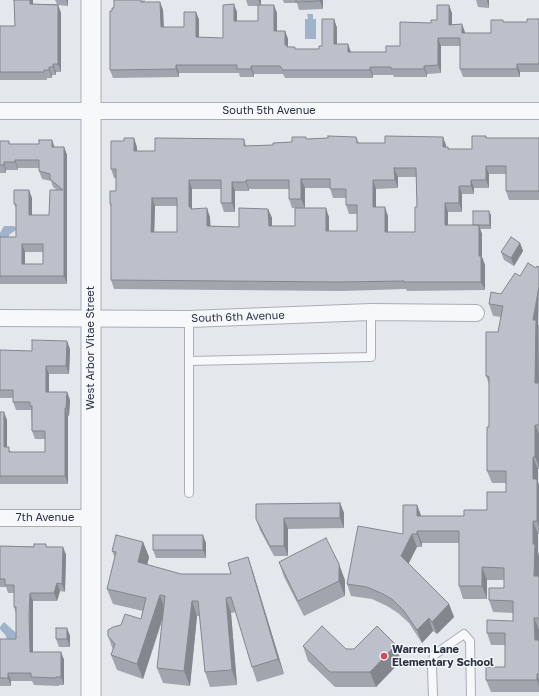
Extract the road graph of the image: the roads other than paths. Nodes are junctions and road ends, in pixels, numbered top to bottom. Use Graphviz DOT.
graph roads {
  1 [pos="91,0"];
  2 [pos="0,111"];
  3 [pos="91,111"];
  4 [pos="539,111"];
  5 [pos="371,312"];
  6 [pos="476,313"];
  7 [pos="0,318"];
  8 [pos="91,318"];
  9 [pos="190,319"];
  10 [pos="189,361"];
  11 [pos="189,493"];
  12 [pos="0,518"];
  13 [pos="91,518"];
  14 [pos="91,696"];
  15 [pos="433,696"];
  16 [pos="471,696"];
  1 -- 3 [label="street, West Arbor Vitae Street"];
  2 -- 3 [label="street, South 5th Avenue"];
  3 -- 4 [label="street, South 5th Avenue"];
  3 -- 8 [label="street, West Arbor Vitae Street"];
  5 -- 6 [label="street, South 6th Avenue"];
  5 -- 9 [label="street, South 6th Avenue"];
  5 -- 10 [label="lane"];
  7 -- 8 [label="street, South 6th Avenue"];
  8 -- 9 [label="street, South 6th Avenue"];
  8 -- 13 [label="street, West Arbor Vitae Street"];
  9 -- 10 [label="lane"];
  10 -- 11 [label="lane"];
  12 -- 13 [label="street, 7th Avenue"];
  13 -- 14 [label="street, West Arbor Vitae Street"];
  15 -- 16 [label="lane"];
}
